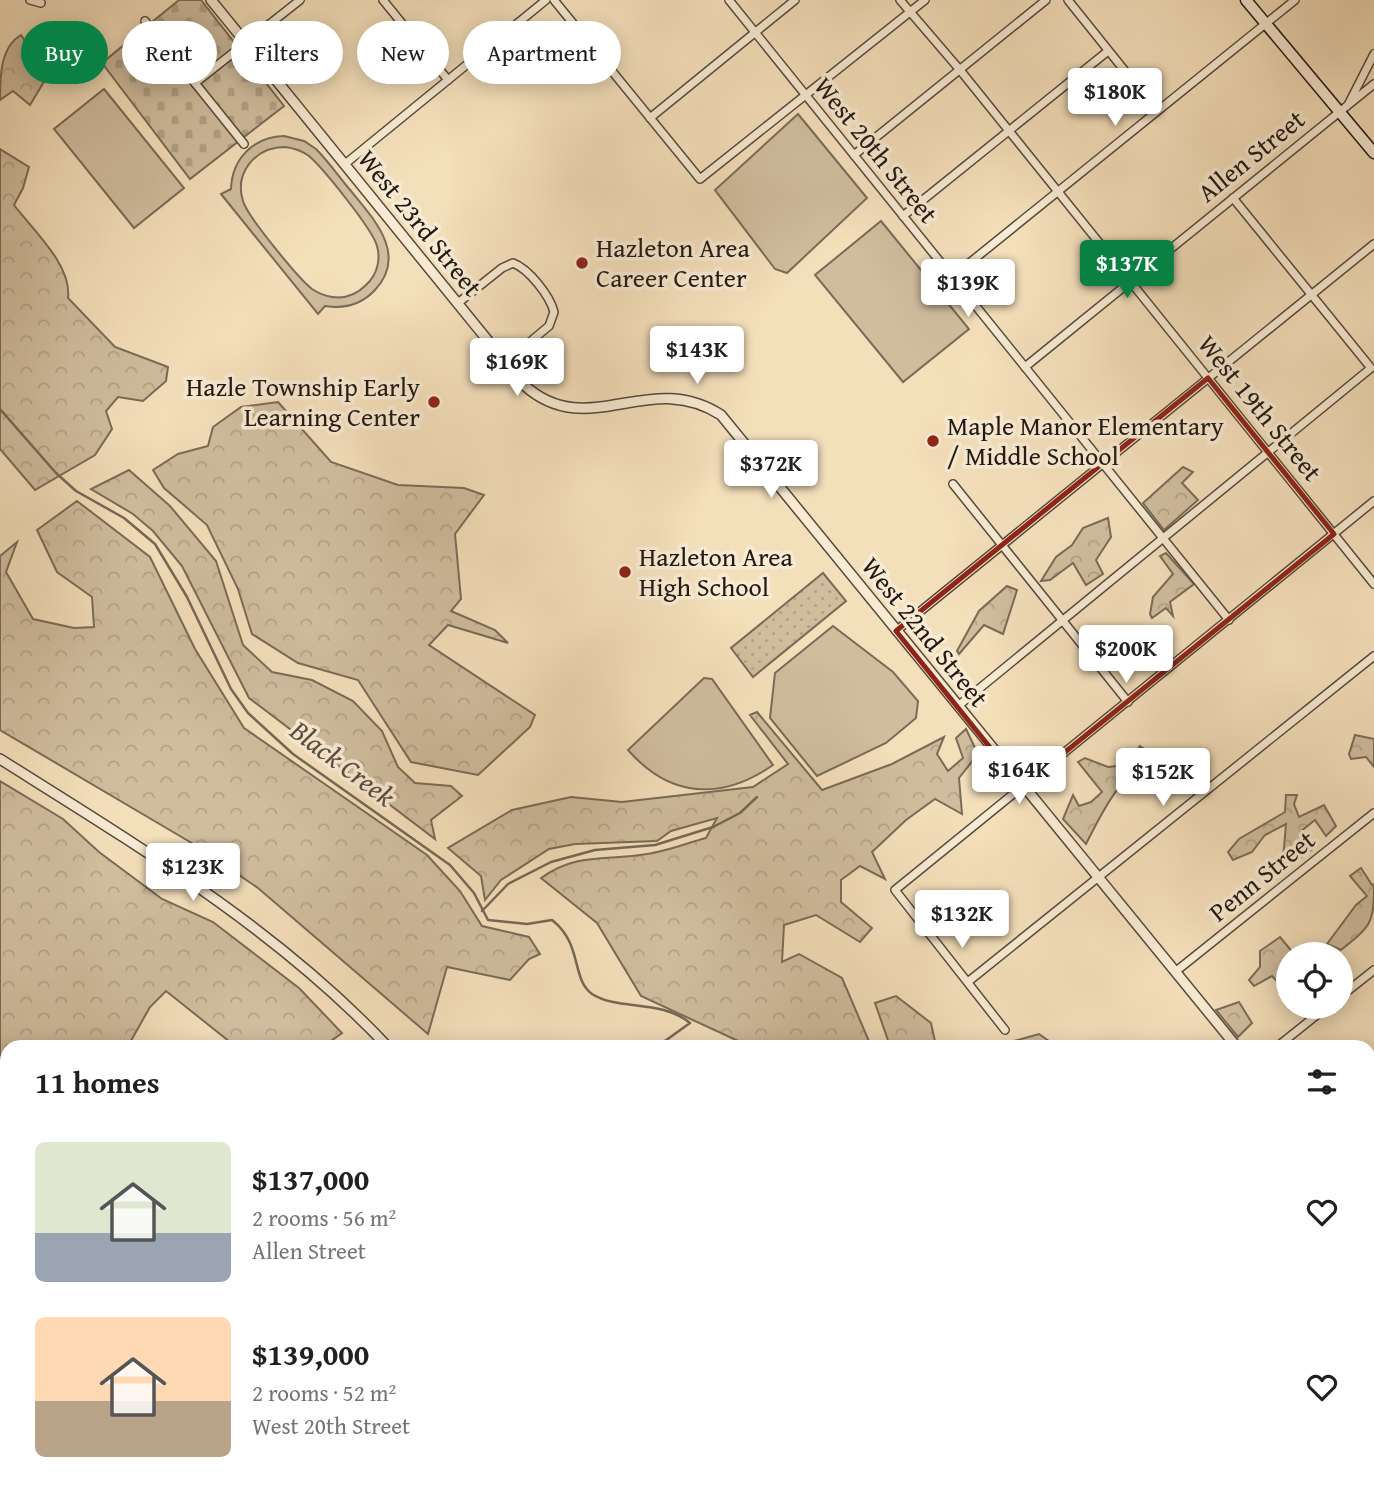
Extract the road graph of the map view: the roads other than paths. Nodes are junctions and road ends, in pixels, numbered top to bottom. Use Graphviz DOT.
graph roads {
  1 [pos="30,0"];
  2 [pos="211,0"];
  3 [pos="300,0"];
  4 [pos="383,0"];
  5 [pos="546,0"];
  6 [pos="554,0"];
  7 [pos="729,0"];
  8 [pos="795,0"];
  9 [pos="900,0"];
  10 [pos="925,0"];
  11 [pos="1046,0"];
  12 [pos="1068,0"];
  13 [pos="1246,0"];
  14 [pos="1295,0"];
  15 [pos="41,1"];
  16 [pos="909,13"];
  17 [pos="274,21"];
  18 [pos="400,21"];
  19 [pos="1265,24"];
  20 [pos="231,25"];
  21 [pos="755,32"];
  22 [pos="1108,51"];
  23 [pos="1374,54"];
  24 [pos="231,55"];
  25 [pos="217,66"];
  26 [pos="960,70"];
  27 [pos="449,79"];
  28 [pos="196,84"];
  29 [pos="280,84"];
  30 [pos="443,84"];
  31 [pos="1374,85"];
  32 [pos="805,95"];
  33 [pos="1344,109"];
  34 [pos="1157,111"];
  35 [pos="650,118"];
  36 [pos="1009,131"];
  37 [pos="244,144"];
  38 [pos="1374,153"];
  39 [pos="854,155"];
  40 [pos="345,164"];
  41 [pos="1058,191"];
  42 [pos="1233,198"];
  43 [pos="904,216"];
  44 [pos="1374,244"];
  45 [pos="952,277"];
  46 [pos="1130,281"];
  47 [pos="1311,294"];
  48 [pos="458,303"];
  49 [pos="507,361"];
  50 [pos="1025,367"];
  51 [pos="1208,378"];
  52 [pos="631,402"];
  53 [pos="1268,452"];
  54 [pos="1103,463"];
  55 [pos="953,484"];
  56 [pos="1374,501"];
  57 [pos="1334,534"];
  58 [pos="1163,537"];
  59 [pos="1002,545"];
  60 [pos="1374,583"];
  61 [pos="1061,619"];
  62 [pos="1229,620"];
  63 [pos="896,631"];
  64 [pos="1374,656"];
  65 [pos="1128,702"];
  66 [pos="958,706"];
  67 [pos="0,760"];
  68 [pos="1022,787"];
  69 [pos="1374,813"];
  70 [pos="1098,879"];
  71 [pos="1374,970"];
  72 [pos="1175,972"];
  73 [pos="969,981"];
  74 [pos="1353,987"];
  75 [pos="1312,1019"];
  76 [pos="1005,1030"];
  77 [pos="380,1040"];
  78 [pos="1231,1040"];
  79 [pos="1286,1040"];
  1 -- 15 [label="street"];
  2 -- 20 [label="street, West 23rd Street"];
  3 -- 17 [label="street"];
  4 -- 18 [label="street"];
  5 -- 27 [label="street"];
  6 -- 35 [label="street"];
  7 -- 21 [label="street, West 20th Street"];
  8 -- 21 [label="street"];
  9 -- 16 [label="street, West 19th Street"];
  10 -- 16 [label="street"];
  11 -- 26 [label="street"];
  12 -- 22 [label="street"];
  13 -- 19 [label="main road"];
  14 -- 19 [label="street"];
  16 -- 26 [label="street, West 19th Street"];
  16 -- 32 [label="street"];
  19 -- 33 [label="main road"];
  19 -- 34 [label="street"];
  21 -- 32 [label="street, West 20th Street"];
  21 -- 35 [label="street"];
  22 -- 34 [label="street"];
  22 -- 36 [label="street"];
  23 -- 33 [label="street"];
  24 -- 25 [label="street"];
  26 -- 36 [label="street, West 19th Street"];
  26 -- 39 [label="street"];
  28 -- 37 [label="street"];
  29 -- 40 [label="street, West 23rd Street"];
  30 -- 40 [label="street"];
  31 -- 33 [label="street, Allen Street"];
  32 -- 35 [label="street"];
  32 -- 39 [label="street, West 20th Street"];
  33 -- 38 [label="main road"];
  33 -- 42 [label="street, Allen Street"];
  34 -- 41 [label="street"];
  36 -- 41 [label="street, West 19th Street"];
  36 -- 43 [label="street"];
  39 -- 43 [label="street, West 20th Street"];
  40 -- 48 [label="street, West 23rd Street"];
  41 -- 45 [label="street"];
  41 -- 46 [label="street, West 19th Street"];
  42 -- 46 [label="street, Allen Street"];
  42 -- 47 [label="street"];
  43 -- 45 [label="street, West 20th Street"];
  44 -- 47 [label="street"];
  45 -- 50 [label="street, West 20th Street"];
  46 -- 50 [label="street, Allen Street"];
  46 -- 51 [label="street, West 19th Street"];
  47 -- 51 [label="street"];
  47 -- 53 [label="street"];
  48 -- 49 [label="street, West 23rd Street"];
  48 -- 49 [label="street"];
  49 -- 52 [label="street, West 23rd Street"];
  50 -- 54 [label="street, West 20th Street"];
  51 -- 53 [label="street, West 19th Street"];
  51 -- 54 [label="street"];
  52 -- 63 [label="street, West 22nd Street"];
  53 -- 57 [label="street, West 19th Street"];
  53 -- 58 [label="street"];
  54 -- 58 [label="street, West 20th Street"];
  54 -- 59 [label="street"];
  55 -- 59 [label="street"];
  56 -- 57 [label="street"];
  57 -- 60 [label="street, West 19th Street"];
  57 -- 62 [label="street"];
  58 -- 61 [label="street"];
  58 -- 62 [label="street, West 20th Street"];
  59 -- 61 [label="street"];
  59 -- 63 [label="street"];
  61 -- 65 [label="street"];
  61 -- 66 [label="street"];
  62 -- 65 [label="street"];
  63 -- 66 [label="street, West 22nd Street"];
  64 -- 70 [label="street"];
  65 -- 68 [label="street"];
  66 -- 68 [label="street, West 22nd Street"];
  67 -- 77 [label="street"];
  68 -- 70 [label="street, West 22nd Street"];
  68 -- 73 [label="street"];
  69 -- 72 [label="street, Penn Street"];
  70 -- 72 [label="street, West 22nd Street"];
  70 -- 73 [label="street"];
  71 -- 74 [label="street"];
  72 -- 78 [label="street, West 22nd Street"];
  73 -- 76 [label="street"];
  75 -- 79 [label="street"];
}
